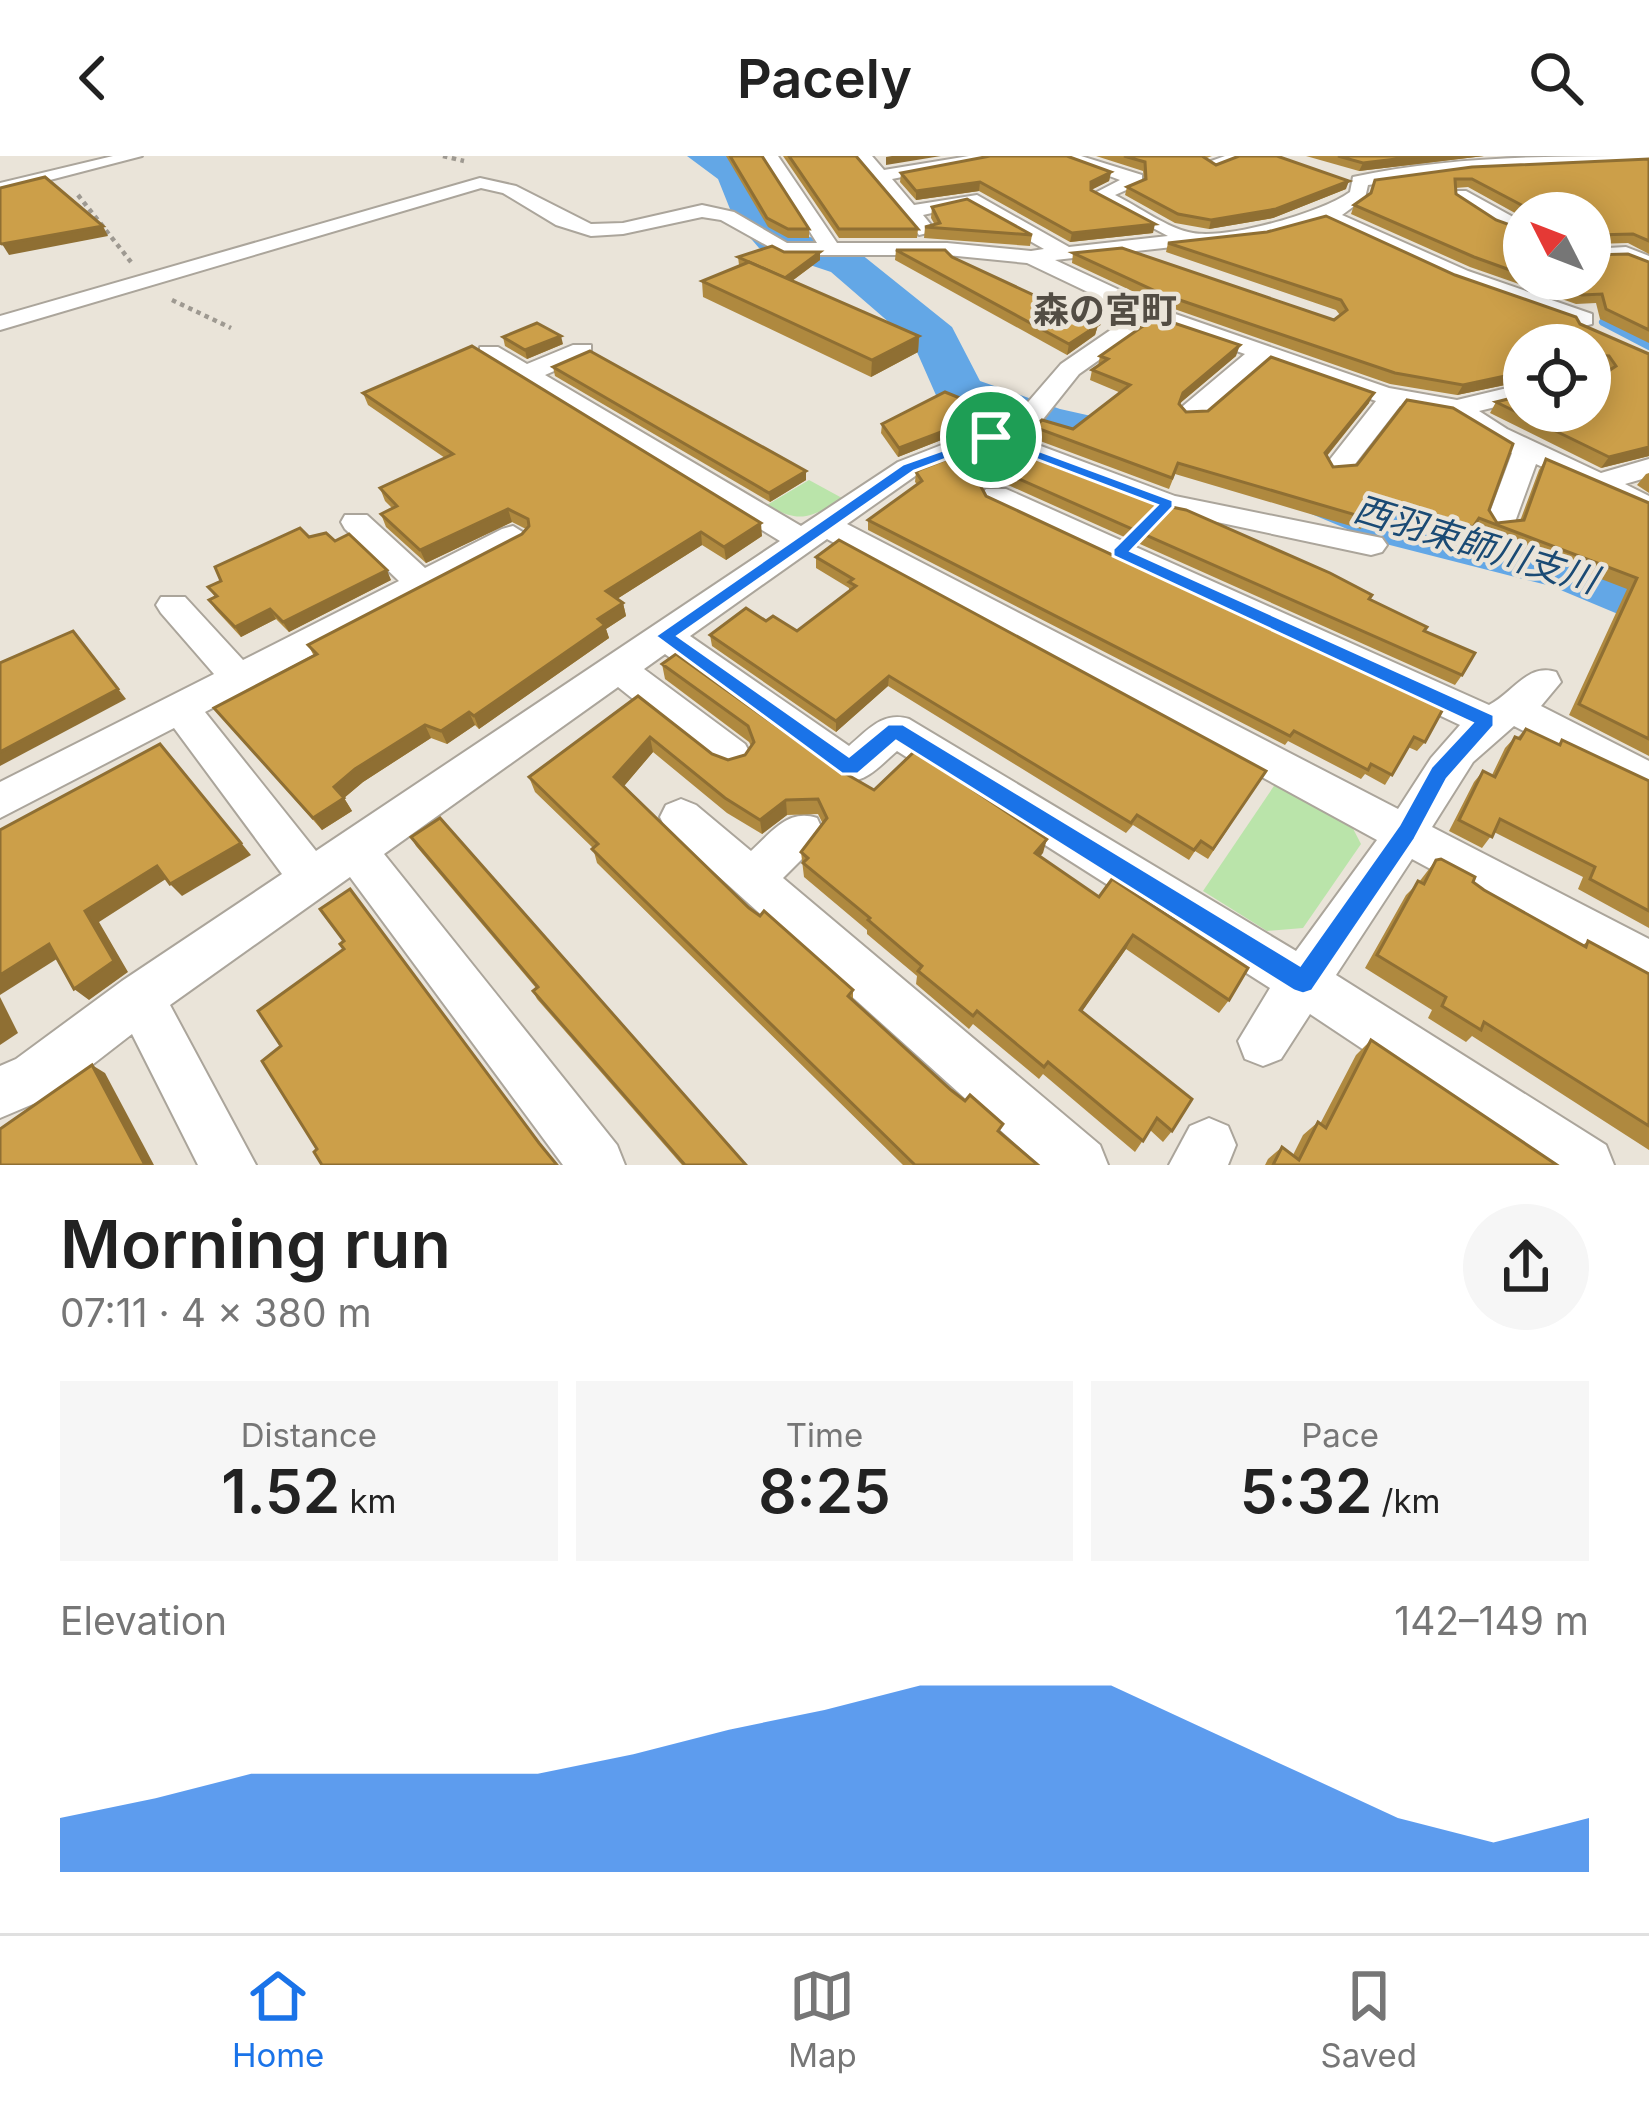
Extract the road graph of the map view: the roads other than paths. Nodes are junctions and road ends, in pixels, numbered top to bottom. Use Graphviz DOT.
graph roads {
  1 [pos="134,156"];
  2 [pos="770,156"];
  3 [pos="863,156"];
  4 [pos="1000,156"];
  5 [pos="1064,156"];
  6 [pos="1247,156"];
  7 [pos="1373,156"];
  8 [pos="1649,158"];
  9 [pos="1462,159"];
  10 [pos="1212,164"];
  11 [pos="1399,172"];
  12 [pos="879,176"];
  13 [pos="1338,176"];
  14 [pos="1359,181"];
  15 [pos="0,188"];
  16 [pos="1460,194"];
  17 [pos="910,212"];
  18 [pos="1325,214"];
  19 [pos="1503,222"];
  20 [pos="1192,240"];
  21 [pos="830,248"];
  22 [pos="1116,248"];
  23 [pos="947,249"];
  24 [pos="1065,253"];
  25 [pos="1611,254"];
  26 [pos="1031,257"];
  27 [pos="1160,262"];
  28 [pos="1649,264"];
  29 [pos="1611,265"];
  30 [pos="1649,285"];
  31 [pos="1159,307"];
  32 [pos="0,323"];
  33 [pos="1568,324"];
  34 [pos="582,350"];
  35 [pos="489,352"];
  36 [pos="1261,353"];
  37 [pos="525,374"];
  38 [pos="1393,397"];
  39 [pos="1503,397"];
  40 [pos="1456,407"];
  41 [pos="1192,412"];
  42 [pos="1017,424"];
  43 [pos="1527,450"];
  44 [pos="1338,467"];
  45 [pos="1649,467"];
  46 [pos="1598,483"];
  47 [pos="996,495"];
  48 [pos="1649,507"];
  49 [pos="356,522"];
  50 [pos="1501,523"];
  51 [pos="1144,528"];
  52 [pos="814,533"];
  53 [pos="513,536"];
  54 [pos="1371,545"];
  55 [pos="421,583"];
  56 [pos="173,605"];
  57 [pos="665,636"];
  58 [pos="618,668"];
  59 [pos="238,678"];
  60 [pos="1515,704"];
  61 [pos="180,708"];
  62 [pos="731,755"];
  63 [pos="1649,780"];
  64 [pos="0,800"];
  65 [pos="682,818"];
  66 [pos="802,832"];
  67 [pos="1407,832"];
  68 [pos="355,850"];
  69 [pos="312,879"];
  70 [pos="752,879"];
  71 [pos="1649,964"];
  72 [pos="1303,982"];
  73 [pos="139,998"];
  74 [pos="1263,1041"];
  75 [pos="0,1092"];
  76 [pos="227,1165"];
  77 [pos="597,1165"];
  78 [pos="1080,1165"];
  79 [pos="1586,1165"];
  1 -- 15 [label="street"];
  2 -- 21 [label="street"];
  3 -- 12 [label="street"];
  4 -- 12 [label="street"];
  5 -- 20 [label="street"];
  6 -- 10 [label="street"];
  7 -- 11 [label="street"];
  8 -- 9 [label="street"];
  9 -- 11 [label="street"];
  11 -- 14 [label="street"];
  12 -- 17 [label="street"];
  13 -- 14 [label="street"];
  14 -- 18 [label="street"];
  16 -- 19 [label="street"];
  17 -- 23 [label="street"];
  17 -- 24 [label="street"];
  18 -- 20 [label="street"];
  18 -- 33 [label="street"];
  20 -- 22 [label="street"];
  21 -- 23 [label="street"];
  21 -- 32 [label="street"];
  22 -- 24 [label="street"];
  22 -- 27 [label="street"];
  23 -- 26 [label="street"];
  24 -- 26 [label="street"];
  25 -- 28 [label="street"];
  26 -- 31 [label="street"];
  29 -- 30 [label="street"];
  31 -- 36 [label="street"];
  31 -- 42 [label="street"];
  34 -- 37 [label="street"];
  35 -- 37 [label="street"];
  36 -- 38 [label="street"];
  36 -- 41 [label="street"];
  37 -- 52 [label="street"];
  38 -- 40 [label="street"];
  38 -- 44 [label="street"];
  39 -- 40 [label="street"];
  40 -- 43 [label="street"];
  42 -- 51 [label="street"];
  42 -- 52 [label="street"];
  43 -- 46 [label="street"];
  43 -- 50 [label="street"];
  45 -- 46 [label="street"];
  46 -- 48 [label="street"];
  47 -- 51 [label="street"];
  49 -- 55 [label="street"];
  51 -- 54 [label="street"];
  51 -- 60 [label="street"];
  52 -- 57 [label="street"];
  52 -- 67 [label="street"];
  53 -- 55 [label="street"];
  55 -- 59 [label="street"];
  56 -- 59 [label="street"];
  57 -- 58 [label="street"];
  57 -- 72 [label="street"];
  58 -- 62 [label="street"];
  58 -- 68 [label="street"];
  59 -- 61 [label="street"];
  60 -- 63 [label="street"];
  60 -- 67 [label="street"];
  61 -- 64 [label="street"];
  61 -- 69 [label="street"];
  65 -- 70 [label="street"];
  66 -- 70 [label="street"];
  67 -- 71 [label="street"];
  67 -- 72 [label="street"];
  68 -- 69 [label="street"];
  68 -- 77 [label="street"];
  69 -- 73 [label="street"];
  70 -- 78 [label="street"];
  72 -- 74 [label="street"];
  72 -- 79 [label="street"];
  73 -- 75 [label="street"];
  73 -- 76 [label="street"];
}
